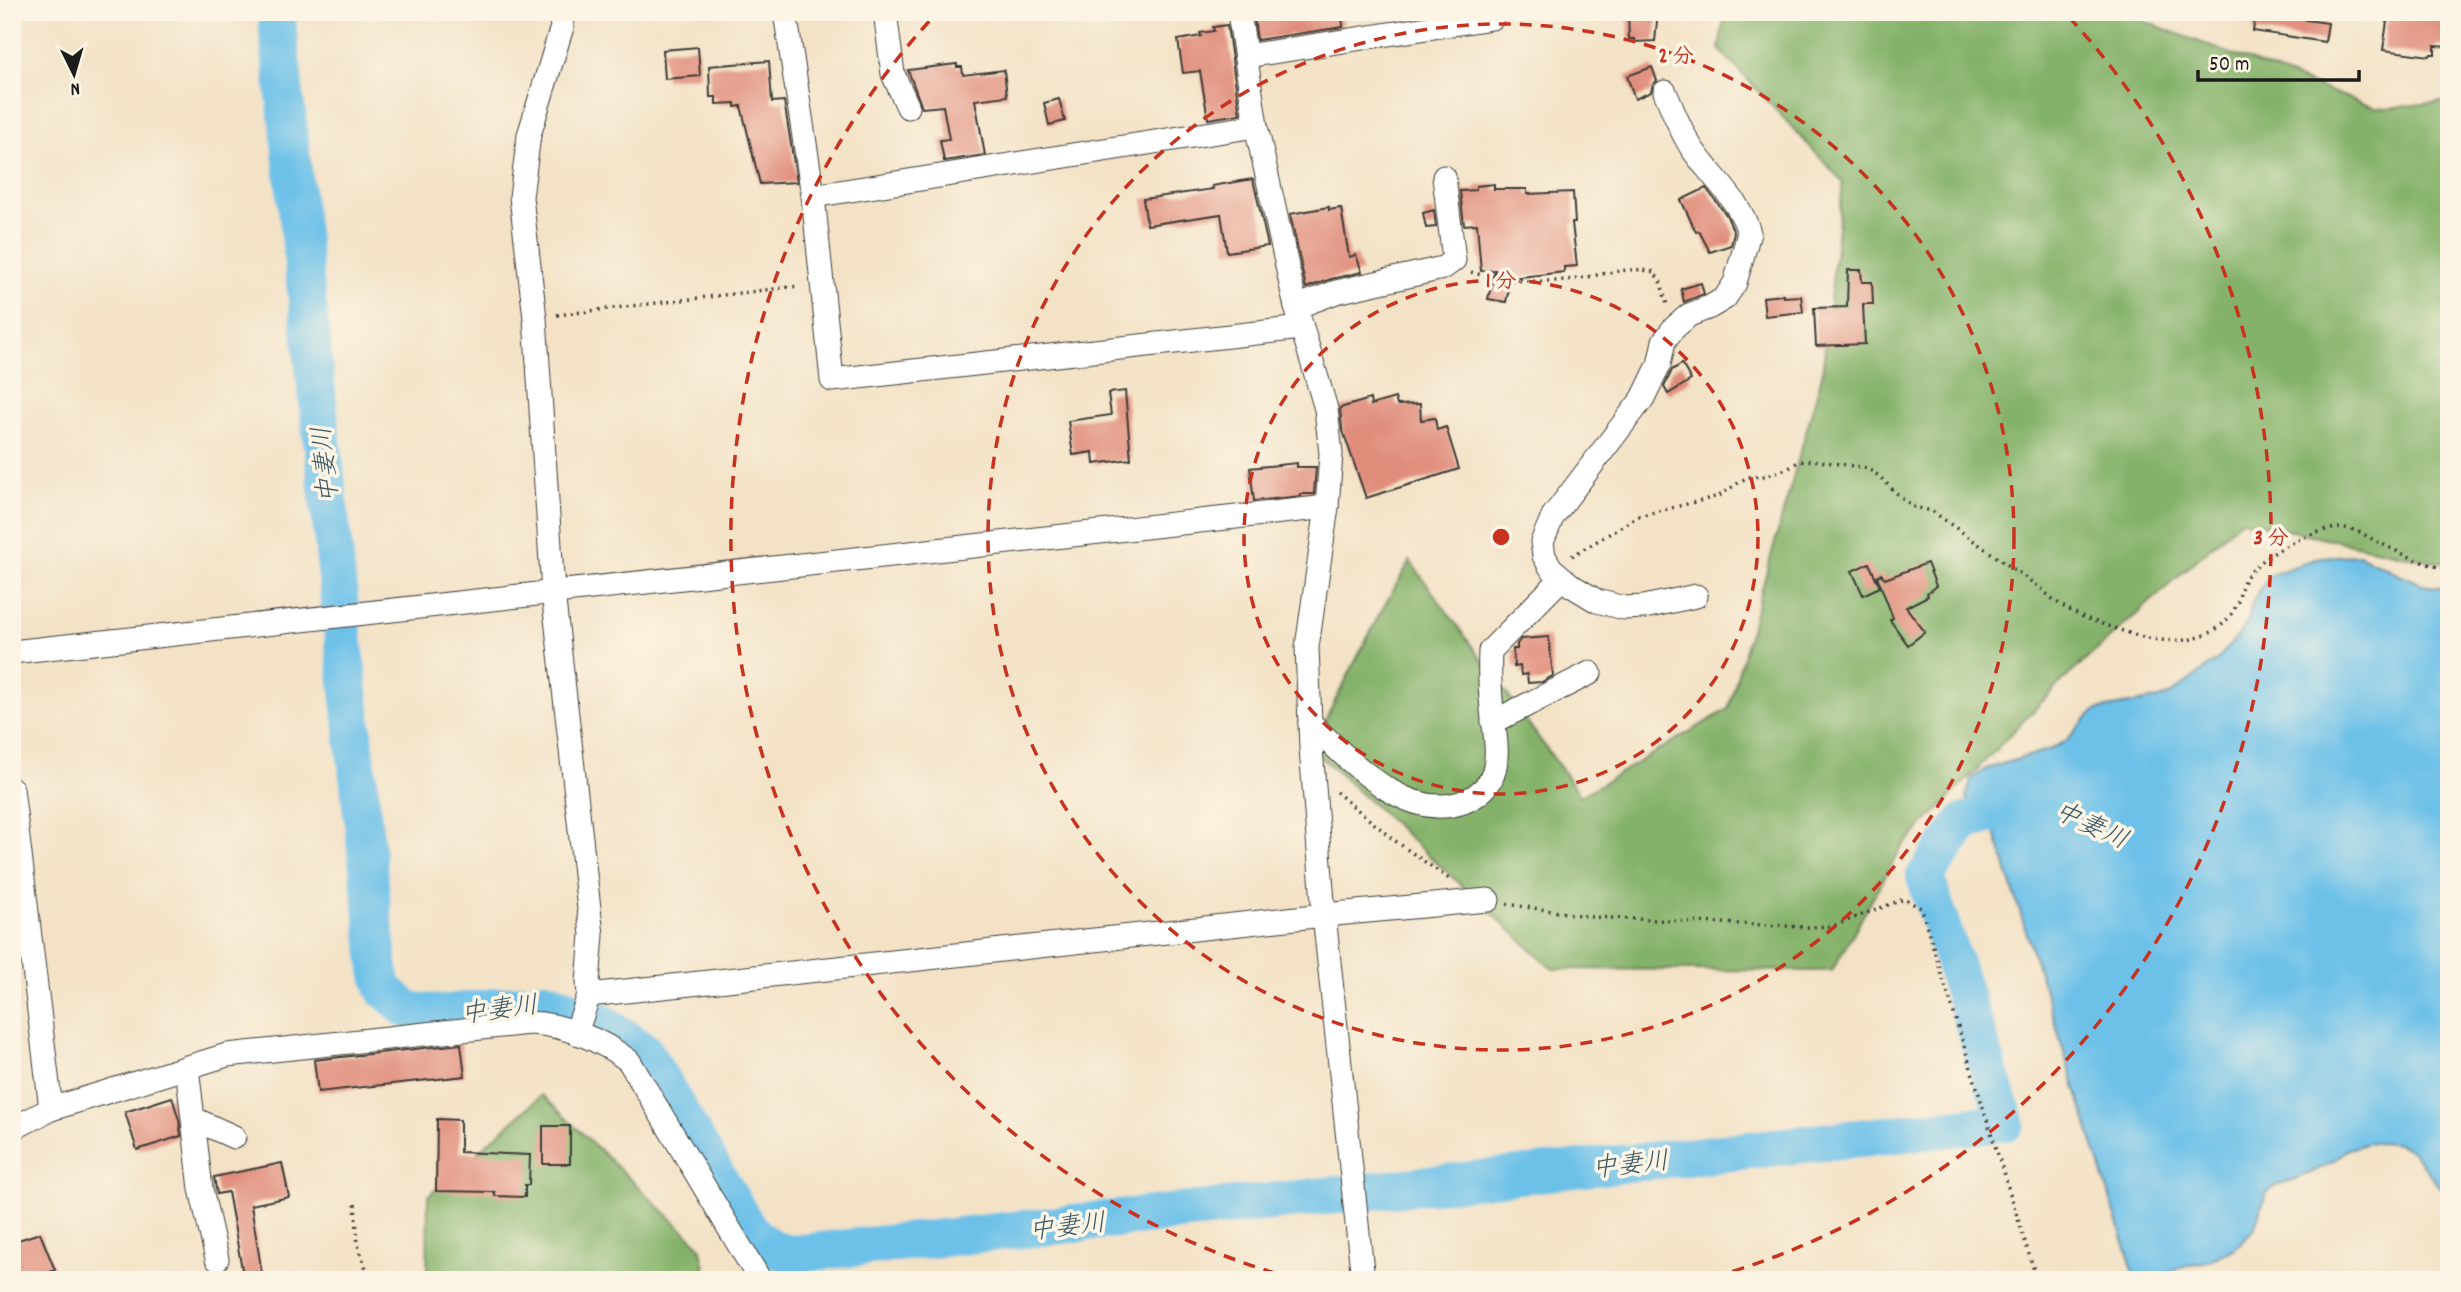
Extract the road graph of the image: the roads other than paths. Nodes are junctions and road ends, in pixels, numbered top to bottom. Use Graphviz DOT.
graph roads {
  1 [pos="560,12"];
  2 [pos="785,12"];
  3 [pos="885,12"];
  4 [pos="1239,12"];
  5 [pos="1492,18"];
  6 [pos="1246,56"];
  7 [pos="1665,92"];
  8 [pos="908,107"];
  9 [pos="1256,126"];
  10 [pos="1444,177"];
  11 [pos="813,196"];
  12 [pos="1299,317"];
  13 [pos="1327,507"];
  14 [pos="1560,576"];
  15 [pos="553,592"];
  16 [pos="1696,596"];
  17 [pos="12,652"];
  18 [pos="1590,673"];
  19 [pos="1493,722"];
  20 [pos="1310,723"];
  21 [pos="12,789"];
  22 [pos="1488,900"];
  23 [pos="1324,915"];
  24 [pos="582,1015"];
  25 [pos="187,1067"];
  26 [pos="51,1109"];
  27 [pos="194,1119"];
  28 [pos="12,1129"];
  29 [pos="234,1137"];
  30 [pos="217,1259"];
  31 [pos="760,1280"];
  32 [pos="1363,1280"];
  1 -- 15 [label="street"];
  2 -- 11 [label="street"];
  3 -- 8 [label="street"];
  4 -- 6 [label="street"];
  5 -- 6 [label="street"];
  6 -- 9 [label="street"];
  7 -- 14 [label="street"];
  9 -- 11 [label="street"];
  9 -- 12 [label="street"];
  10 -- 12 [label="street"];
  11 -- 12 [label="street"];
  12 -- 13 [label="street"];
  13 -- 15 [label="street"];
  13 -- 20 [label="street"];
  14 -- 16 [label="street"];
  14 -- 19 [label="street"];
  15 -- 17 [label="street"];
  15 -- 24 [label="street"];
  18 -- 19 [label="street"];
  19 -- 20 [label="street"];
  20 -- 23 [label="street"];
  21 -- 26 [label="street"];
  22 -- 23 [label="street"];
  23 -- 24 [label="street"];
  23 -- 32 [label="street"];
  24 -- 25 [label="street"];
  24 -- 31 [label="street"];
  25 -- 26 [label="street"];
  25 -- 27 [label="street"];
  26 -- 28 [label="street"];
  27 -- 29 [label="street"];
  27 -- 30 [label="street"];
}
